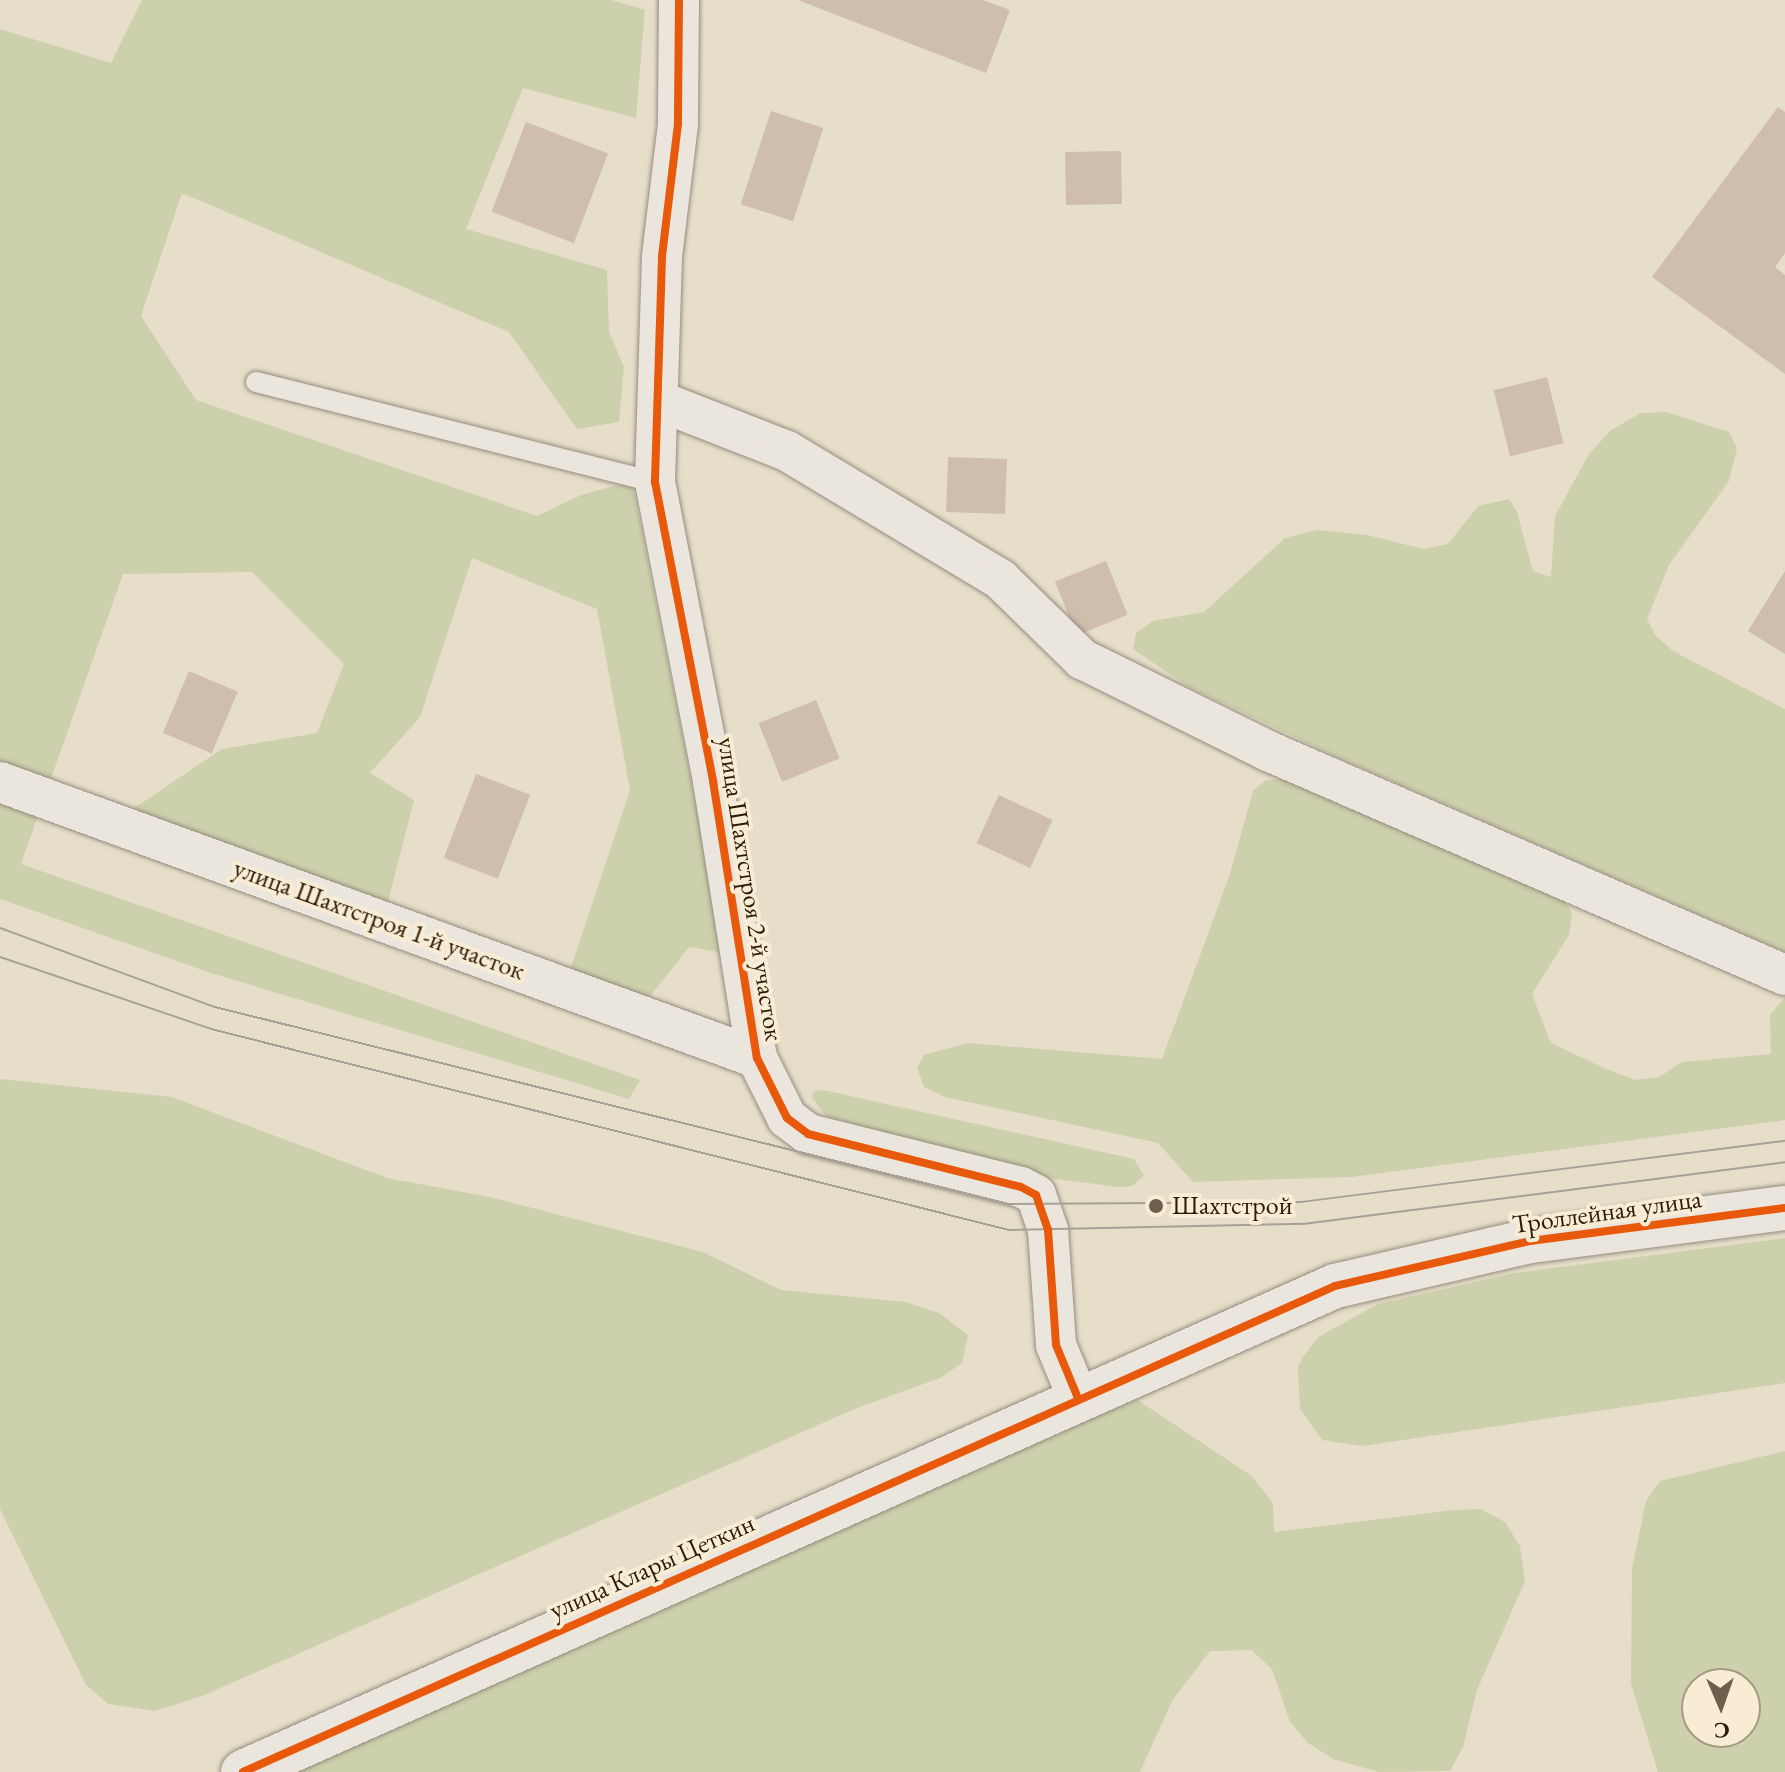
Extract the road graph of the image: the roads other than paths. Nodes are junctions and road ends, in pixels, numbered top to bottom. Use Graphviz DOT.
graph roads {
  1 [pos="687,4"];
  2 [pos="256,382"];
  3 [pos="659,401"];
  4 [pos="655,482"];
  5 [pos="0,782"];
  6 [pos="1785,975"];
  7 [pos="757,1058"];
  8 [pos="1785,1208"];
  9 [pos="1078,1398"];
  10 [pos="243,1772"];
  1 -- 3 [label="street, улица Шахтстроя 2-й участок"];
  2 -- 4 [label="lane"];
  3 -- 4 [label="street, улица Шахтстроя 2-й участок"];
  3 -- 6 [label="street"];
  4 -- 7 [label="street, улица Шахтстроя 2-й участок"];
  5 -- 7 [label="street, улица Шахтстроя 1-й участок"];
  7 -- 9 [label="street, улица Шахтстроя 2-й участок"];
  8 -- 9 [label="street, Троллейная улица"];
  9 -- 10 [label="street, улица Клары Цеткин"];
}
